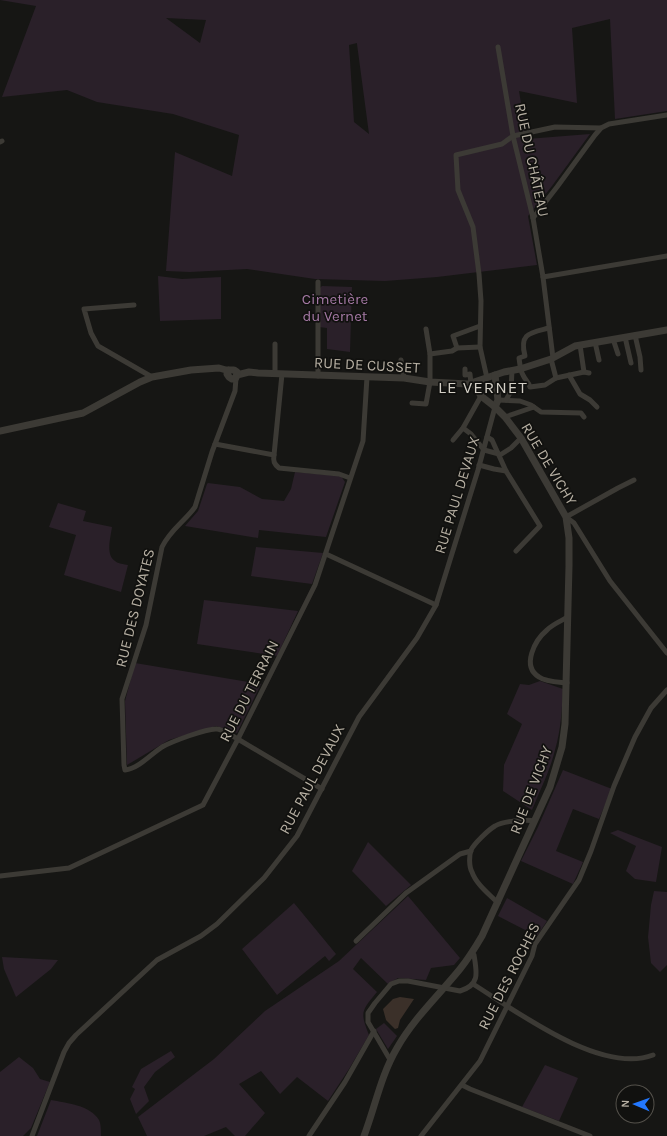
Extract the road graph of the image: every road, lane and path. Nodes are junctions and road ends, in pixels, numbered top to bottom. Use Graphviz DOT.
graph roads {
  1 [pos="498,47"];
  2 [pos="667,115"];
  3 [pos="601,128"];
  4 [pos="513,136"];
  5 [pos="533,218"];
  6 [pos="667,256"];
  7 [pos="543,278"];
  8 [pos="318,282"];
  9 [pos="134,305"];
  10 [pos="480,326"];
  11 [pos="549,328"];
  12 [pos="426,329"];
  13 [pos="667,330"];
  14 [pos="635,335"];
  15 [pos="624,337"];
  16 [pos="613,339"];
  17 [pos="595,342"];
  18 [pos="275,344"];
  19 [pos="580,345"];
  20 [pos="480,347"];
  21 [pos="457,348"];
  22 [pos="430,354"];
  23 [pos="618,354"];
  24 [pos="552,359"];
  25 [pos="401,360"];
  26 [pos="599,360"];
  27 [pos="631,363"];
  28 [pos="520,368"];
  29 [pos="465,369"];
  30 [pos="512,370"];
  31 [pos="641,370"];
  32 [pos="232,374"];
  33 [pos="279,374"];
  34 [pos="495,375"];
  35 [pos="569,375"];
  36 [pos="318,376"];
  37 [pos="152,377"];
  38 [pos="367,377"];
  39 [pos="404,378"];
  40 [pos="487,378"];
  41 [pos="556,378"];
  42 [pos="430,382"];
  43 [pos="472,383"];
  44 [pos="481,396"];
  45 [pos="506,400"];
  46 [pos="412,403"];
  47 [pos="496,403"];
  48 [pos="534,407"];
  49 [pos="597,407"];
  50 [pos="505,417"];
  51 [pos="584,417"];
  52 [pos="462,428"];
  53 [pos="0,431"];
  54 [pos="487,437"];
  55 [pos="521,438"];
  56 [pos="453,440"];
  57 [pos="215,444"];
  58 [pos="484,450"];
  59 [pos="499,454"];
  60 [pos="274,455"];
  61 [pos="479,465"];
  62 [pos="506,470"];
  63 [pos="350,478"];
  64 [pos="634,480"];
  65 [pos="566,517"];
  66 [pos="579,530"];
  67 [pos="568,532"];
  68 [pos="516,551"];
  69 [pos="326,554"];
  70 [pos="436,605"];
  71 [pos="568,617"];
  72 [pos="667,652"];
  73 [pos="566,683"];
  74 [pos="667,690"];
  75 [pos="238,739"];
  76 [pos="322,789"];
  77 [pos="535,821"];
  78 [pos="471,851"];
  79 [pos="0,876"];
  80 [pos="498,903"];
  81 [pos="356,941"];
  82 [pos="472,954"];
  83 [pos="473,984"];
  84 [pos="443,988"];
  85 [pos="507,1006"];
  86 [pos="374,1031"];
  87 [pos="653,1055"];
  88 [pos="391,1059"];
  89 [pos="462,1085"];
  90 [pos="32,1136"];
  91 [pos="309,1136"];
  92 [pos="364,1136"];
  93 [pos="421,1136"];
  94 [pos="590,1136"];
  1 -- 4 [label="street, RUE DU CHÂTEAU"];
  2 -- 3 [label="street"];
  3 -- 4 [label="street"];
  3 -- 5 [label="street"];
  4 -- 5 [label="street, RUE DU CHÂTEAU"];
  4 -- 10 [label="street"];
  5 -- 7 [label="street, RUE DU CHÂTEAU"];
  6 -- 7 [label="street"];
  7 -- 11 [label="street, RUE DU CHÂTEAU"];
  8 -- 36 [label="street"];
  9 -- 37 [label="street"];
  10 -- 20 [label="street"];
  10 -- 21 [label="street"];
  11 -- 24 [label="street, RUE DU CHÂTEAU"];
  11 -- 28 [label="street"];
  12 -- 22 [label="street"];
  13 -- 14 [label="street"];
  14 -- 15 [label="street"];
  14 -- 31 [label="street"];
  15 -- 16 [label="street"];
  15 -- 27 [label="street"];
  16 -- 17 [label="street"];
  16 -- 23 [label="street"];
  17 -- 19 [label="street"];
  17 -- 26 [label="street"];
  18 -- 33 [label="street"];
  19 -- 24 [label="street"];
  19 -- 35 [label="street"];
  20 -- 21 [label="street"];
  20 -- 40 [label="street"];
  21 -- 22 [label="street"];
  22 -- 42 [label="street"];
  24 -- 28 [label="street"];
  24 -- 41 [label="street, RUE DU CHÂTEAU"];
  25 -- 39 [label="street"];
  28 -- 30 [label="street"];
  28 -- 41 [label="street"];
  29 -- 43 [label="street"];
  30 -- 34 [label="street"];
  30 -- 45 [label="street"];
  32 -- 33 [label="street, RUE DE CUSSET"];
  32 -- 37 [label="street, RUE DE CUSSET"];
  32 -- 57 [label="street, RUE DES DOYATES"];
  33 -- 36 [label="street, RUE DE CUSSET"];
  33 -- 60 [label="street"];
  34 -- 40 [label="street"];
  34 -- 47 [label="street"];
  35 -- 41 [label="street"];
  35 -- 49 [label="street"];
  36 -- 38 [label="street, RUE DE CUSSET"];
  37 -- 53 [label="street, RUE DE CUSSET"];
  38 -- 39 [label="street, RUE DE CUSSET"];
  38 -- 63 [label="street, RUE DU TERRAIN"];
  39 -- 42 [label="street, RUE DE CUSSET"];
  40 -- 43 [label="street"];
  42 -- 43 [label="street, RUE DE CUSSET"];
  42 -- 46 [label="street"];
  43 -- 44 [label="street"];
  44 -- 47 [label="street, RUE DE VICHY"];
  44 -- 52 [label="street"];
  45 -- 47 [label="street"];
  45 -- 48 [label="street"];
  47 -- 50 [label="street, RUE DE VICHY"];
  47 -- 54 [label="street, RUE PAUL DEVAUX"];
  48 -- 50 [label="street"];
  48 -- 51 [label="street"];
  50 -- 55 [label="street, RUE DE VICHY"];
  52 -- 56 [label="street"];
  52 -- 58 [label="street"];
  54 -- 58 [label="street, RUE PAUL DEVAUX"];
  54 -- 59 [label="street"];
  55 -- 59 [label="street"];
  55 -- 65 [label="street, RUE DE VICHY"];
  57 -- 60 [label="street"];
  57 -- 75 [label="street, RUE DES DOYATES"];
  58 -- 59 [label="street"];
  58 -- 61 [label="street, RUE PAUL DEVAUX"];
  59 -- 62 [label="street"];
  60 -- 63 [label="street"];
  61 -- 62 [label="street"];
  61 -- 70 [label="street, RUE PAUL DEVAUX"];
  62 -- 68 [label="street"];
  63 -- 69 [label="street, RUE DU TERRAIN"];
  64 -- 65 [label="street"];
  65 -- 66 [label="street"];
  65 -- 67 [label="street, RUE DE VICHY"];
  66 -- 67 [label="street"];
  66 -- 72 [label="street"];
  67 -- 71 [label="street, RUE DE VICHY"];
  69 -- 70 [label="street"];
  69 -- 75 [label="street, RUE DU TERRAIN"];
  70 -- 76 [label="street, RUE PAUL DEVAUX"];
  71 -- 73 [label="street, RUE DE VICHY"];
  71 -- 73 [label="street"];
  73 -- 77 [label="street, RUE DE VICHY"];
  74 -- 85 [label="street, RUE DES ROCHES"];
  75 -- 76 [label="street"];
  75 -- 79 [label="street, RUE DU TERRAIN"];
  76 -- 90 [label="street, RUE PAUL DEVAUX"];
  77 -- 78 [label="street"];
  77 -- 80 [label="street, RUE DE VICHY"];
  78 -- 80 [label="street"];
  78 -- 81 [label="street"];
  80 -- 82 [label="street, RUE DE VICHY"];
  82 -- 83 [label="street"];
  82 -- 84 [label="street, RUE DE VICHY"];
  83 -- 84 [label="street"];
  83 -- 85 [label="street"];
  84 -- 86 [label="street"];
  84 -- 88 [label="street, RUE DE VICHY"];
  85 -- 87 [label="street"];
  85 -- 89 [label="street, RUE DES ROCHES"];
  86 -- 88 [label="street"];
  86 -- 91 [label="street"];
  88 -- 92 [label="street, RUE DE VICHY"];
  89 -- 93 [label="street, RUE DES ROCHES"];
  89 -- 94 [label="street"];
}
